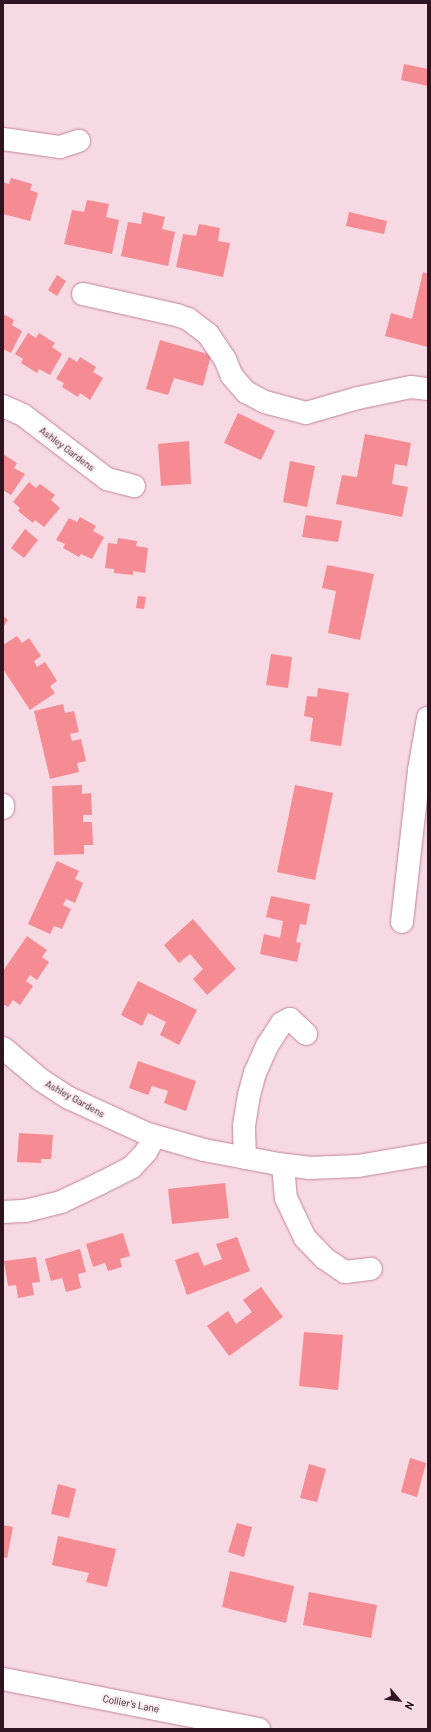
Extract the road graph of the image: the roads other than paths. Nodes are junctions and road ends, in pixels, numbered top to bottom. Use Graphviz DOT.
graph roads {
  1 [pos="3,139"];
  2 [pos="79,142"];
  3 [pos="83,294"];
  4 [pos="428,389"];
  5 [pos="3,406"];
  6 [pos="134,486"];
  7 [pos="428,718"];
  8 [pos="3,805"];
  9 [pos="3,808"];
  10 [pos="402,922"];
  11 [pos="306,1034"];
  12 [pos="3,1048"];
  13 [pos="155,1136"];
  14 [pos="428,1154"];
  15 [pos="245,1158"];
  16 [pos="283,1165"];
  17 [pos="3,1212"];
  18 [pos="371,1269"];
  19 [pos="3,1679"];
  20 [pos="259,1729"];
  1 -- 2 [label="street"];
  3 -- 4 [label="street"];
  5 -- 6 [label="street, Ashley Gardens"];
  7 -- 10 [label="street"];
  8 -- 9 [label="street"];
  11 -- 15 [label="street"];
  12 -- 13 [label="street, Ashley Gardens"];
  13 -- 15 [label="street, Ashley Gardens"];
  13 -- 17 [label="street"];
  14 -- 16 [label="street, Ashley Gardens"];
  15 -- 16 [label="street, Ashley Gardens"];
  16 -- 18 [label="street"];
  19 -- 20 [label="street, Collier's Lane"];
}
